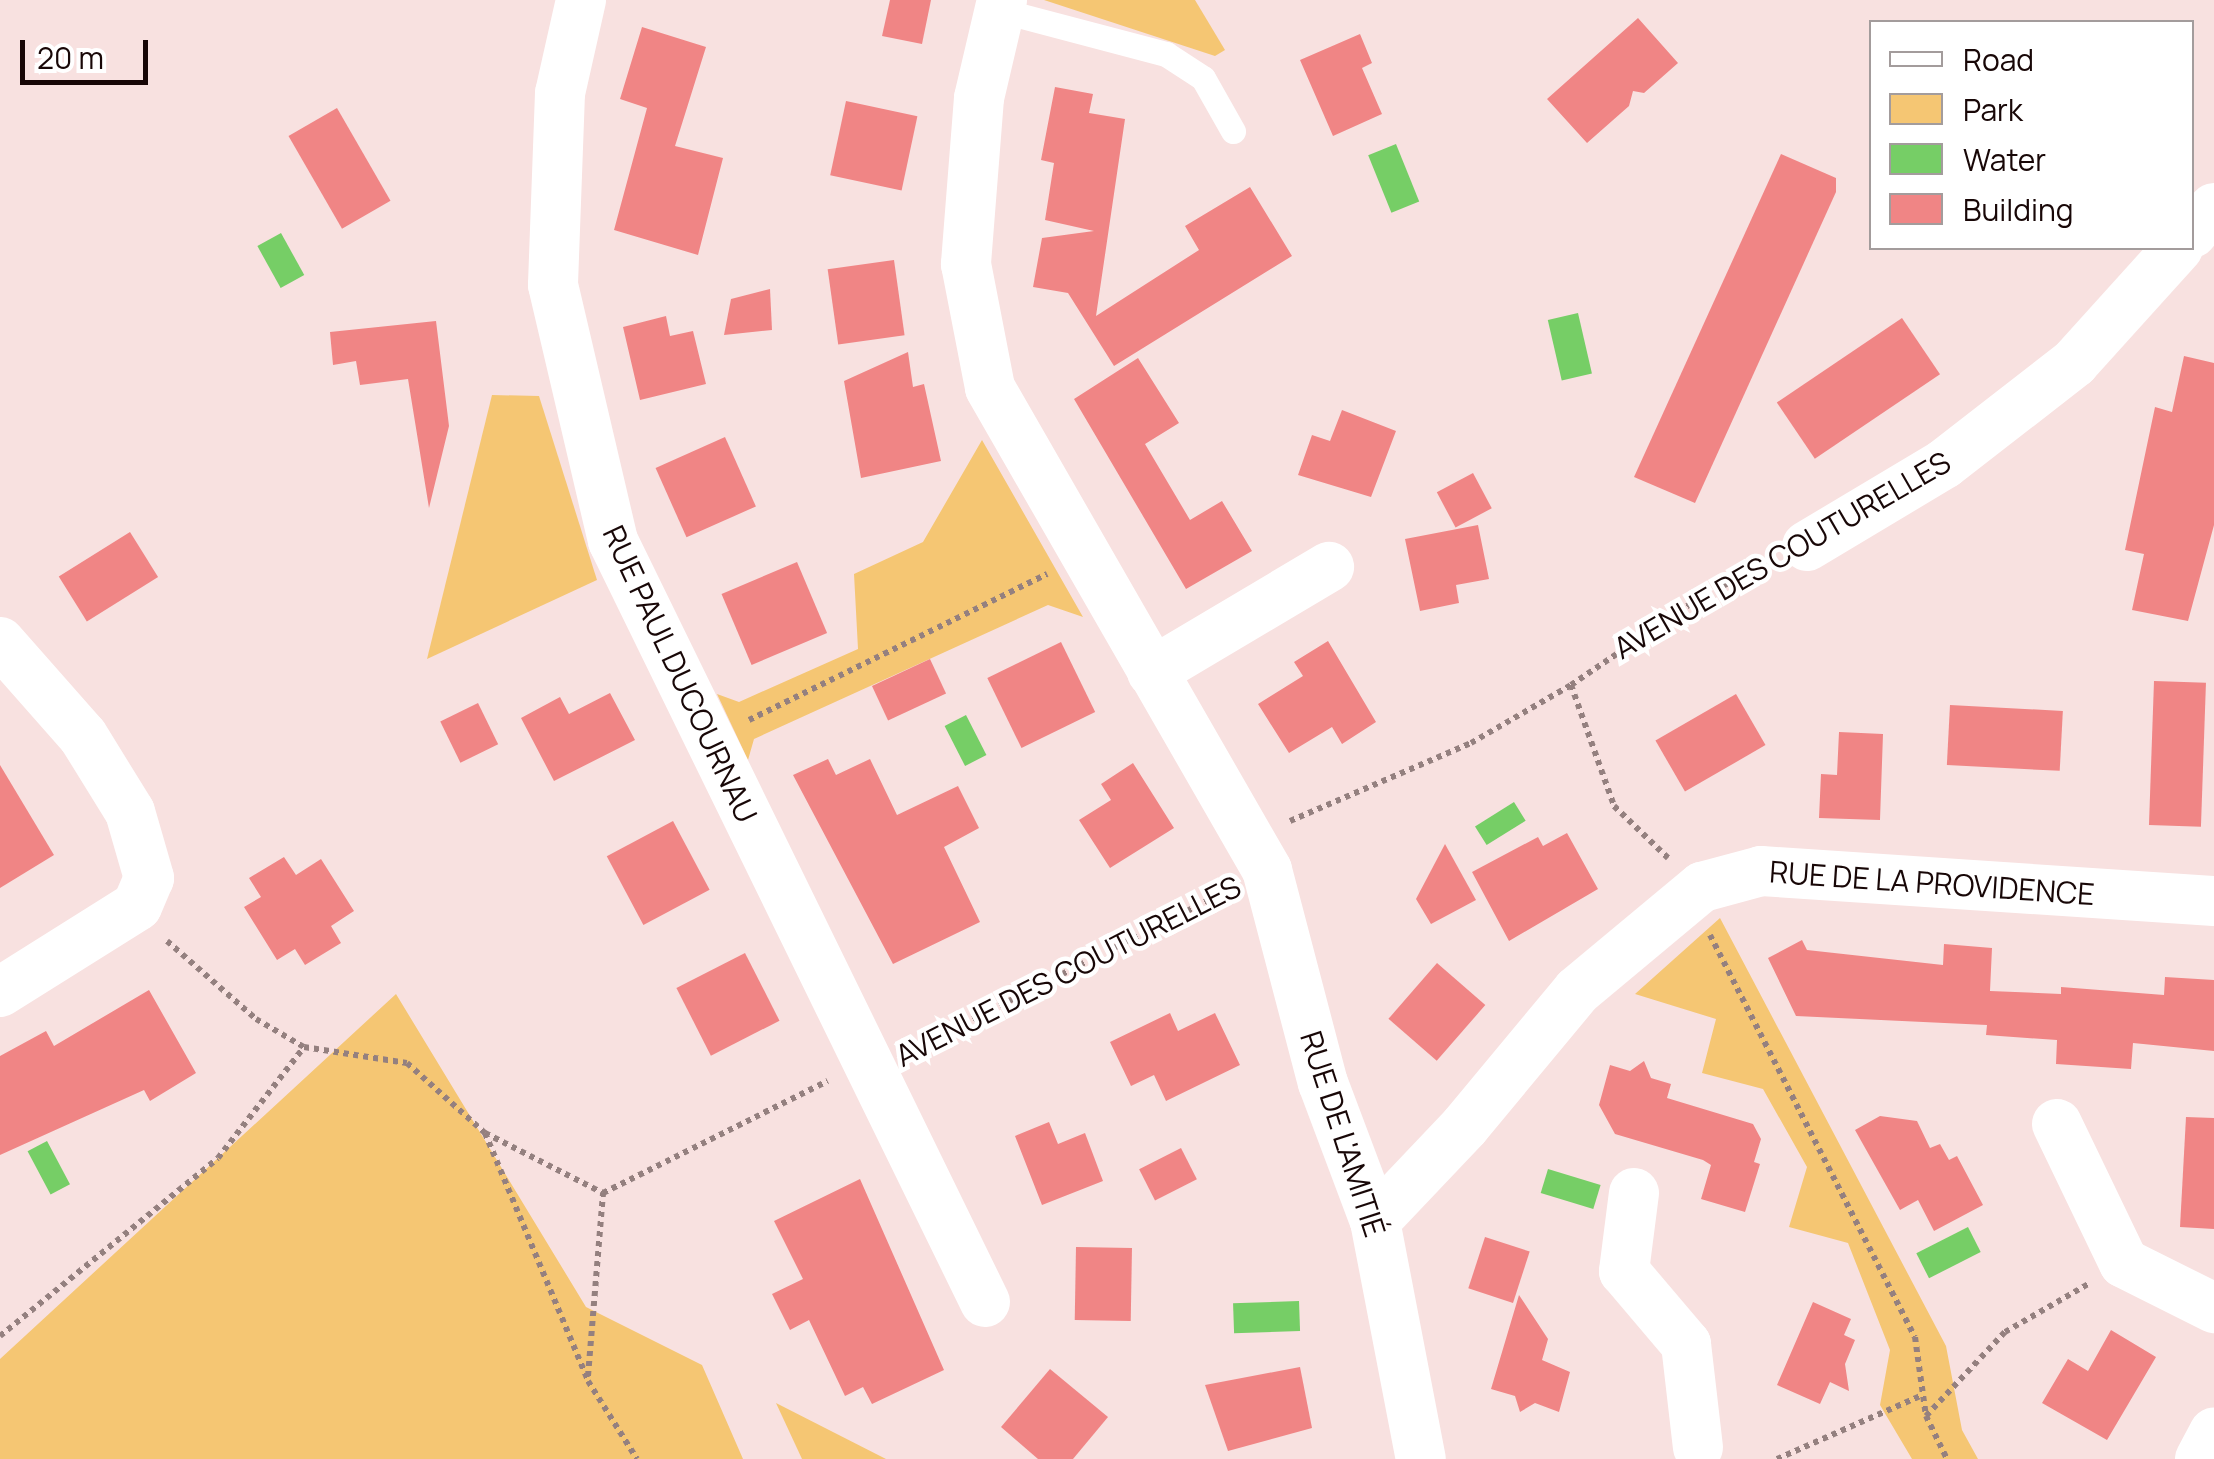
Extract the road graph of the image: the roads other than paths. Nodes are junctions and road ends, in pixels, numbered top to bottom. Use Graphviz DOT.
graph roads {
  1 [pos="581,0"];
  2 [pos="1000,5"];
  3 [pos="1233,131"];
  4 [pos="2214,208"];
  5 [pos="2194,231"];
  6 [pos="2176,250"];
  7 [pos="1808,546"];
  8 [pos="1329,568"];
  9 [pos="0,642"];
  10 [pos="1152,672"];
  11 [pos="2214,901"];
  12 [pos="0,992"];
  13 [pos="2057,1124"];
  14 [pos="1634,1193"];
  15 [pos="1375,1221"];
  16 [pos="985,1302"];
  17 [pos="2214,1308"];
  18 [pos="2214,1433"];
  19 [pos="1685,1455"];
  20 [pos="1421,1459"];
  21 [pos="2200,1459"];
  1 -- 16 [label="street, RUE PAUL DUCOURNAU"];
  2 -- 3 [label="lane"];
  2 -- 10 [label="street, RUE DE L'AMITIÉ"];
  4 -- 5 [label="street"];
  6 -- 7 [label="street, AVENUE DES COUTURELLES"];
  8 -- 10 [label="street"];
  9 -- 12 [label="street"];
  10 -- 15 [label="street, RUE DE L'AMITIÉ"];
  11 -- 15 [label="street, RUE DE LA PROVIDENCE"];
  13 -- 17 [label="street"];
  14 -- 19 [label="street"];
  15 -- 20 [label="street, RUE DE L'AMITIÉ"];
  18 -- 21 [label="street"];
}
